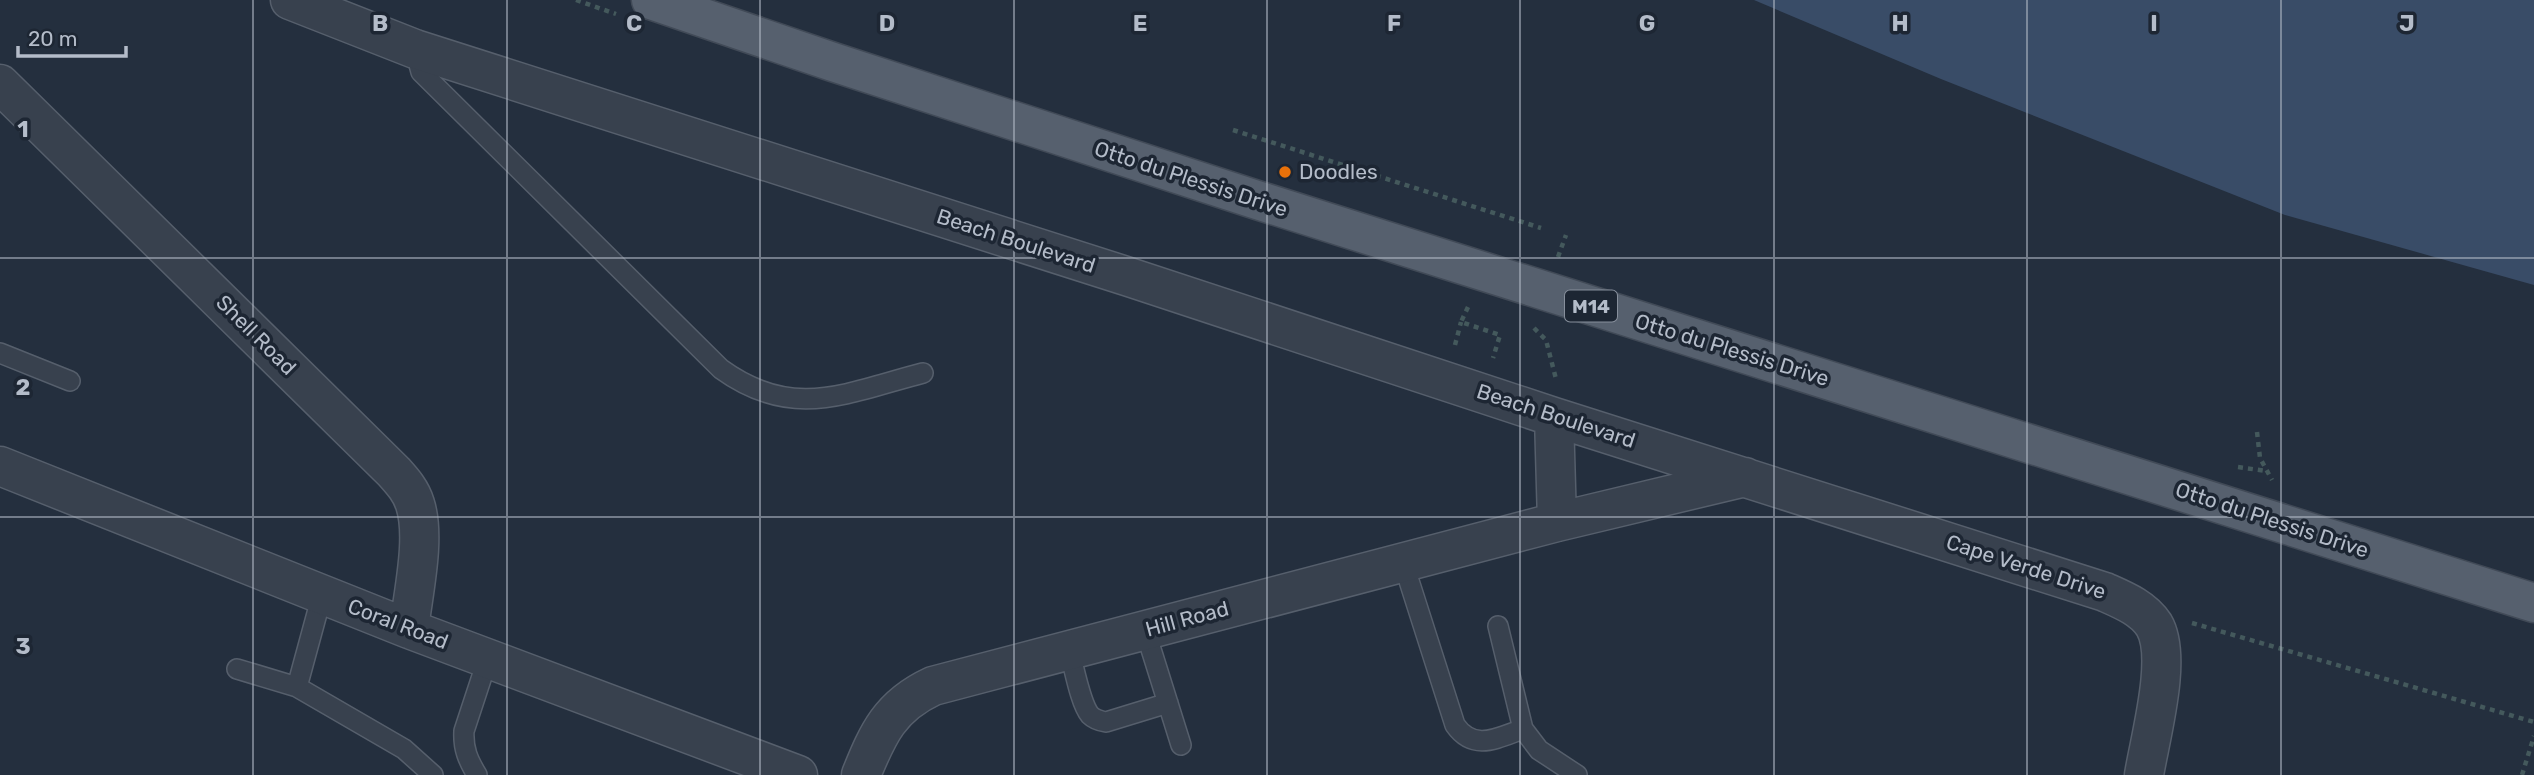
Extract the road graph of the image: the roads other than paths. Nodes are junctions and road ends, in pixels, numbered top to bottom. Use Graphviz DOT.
graph roads {
  1 [pos="290,0"];
  2 [pos="651,0"];
  3 [pos="415,49"];
  4 [pos="0,84"];
  5 [pos="0,353"];
  6 [pos="923,373"];
  7 [pos="70,381"];
  8 [pos="1554,417"];
  9 [pos="0,466"];
  10 [pos="1745,477"];
  11 [pos="1557,522"];
  12 [pos="1403,562"];
  13 [pos="323,595"];
  14 [pos="2534,603"];
  15 [pos="1498,626"];
  16 [pos="409,629"];
  17 [pos="1145,630"];
  18 [pos="1069,650"];
  19 [pos="488,658"];
  20 [pos="237,669"];
  21 [pos="297,687"];
  22 [pos="1168,703"];
  23 [pos="1523,729"];
  24 [pos="1181,745"];
  25 [pos="433,775"];
  26 [pos="477,775"];
  27 [pos="798,775"];
  28 [pos="861,775"];
  29 [pos="1577,775"];
  30 [pos="2144,775"];
  1 -- 3 [label="street, Beach Boulevard"];
  2 -- 14 [label="main road, Otto du Plessis Drive / M14"];
  3 -- 6 [label="lane"];
  3 -- 8 [label="street, Beach Boulevard"];
  4 -- 16 [label="street, Shell Road"];
  5 -- 7 [label="lane"];
  8 -- 10 [label="street, Beach Boulevard"];
  8 -- 11 [label="street"];
  9 -- 13 [label="street, Coral Road"];
  10 -- 11 [label="street, Hill Road"];
  10 -- 30 [label="street, Cape Verde Drive"];
  11 -- 12 [label="street, Hill Road"];
  12 -- 17 [label="street, Hill Road"];
  12 -- 23 [label="lane"];
  13 -- 16 [label="street, Coral Road"];
  13 -- 21 [label="lane"];
  15 -- 23 [label="lane"];
  16 -- 19 [label="street, Coral Road"];
  17 -- 18 [label="street, Hill Road"];
  17 -- 22 [label="lane"];
  18 -- 22 [label="lane"];
  18 -- 28 [label="street, Hill Road"];
  19 -- 26 [label="lane"];
  19 -- 27 [label="street, Coral Road"];
  20 -- 21 [label="lane"];
  21 -- 25 [label="lane"];
  22 -- 24 [label="lane"];
  23 -- 29 [label="lane"];
}
